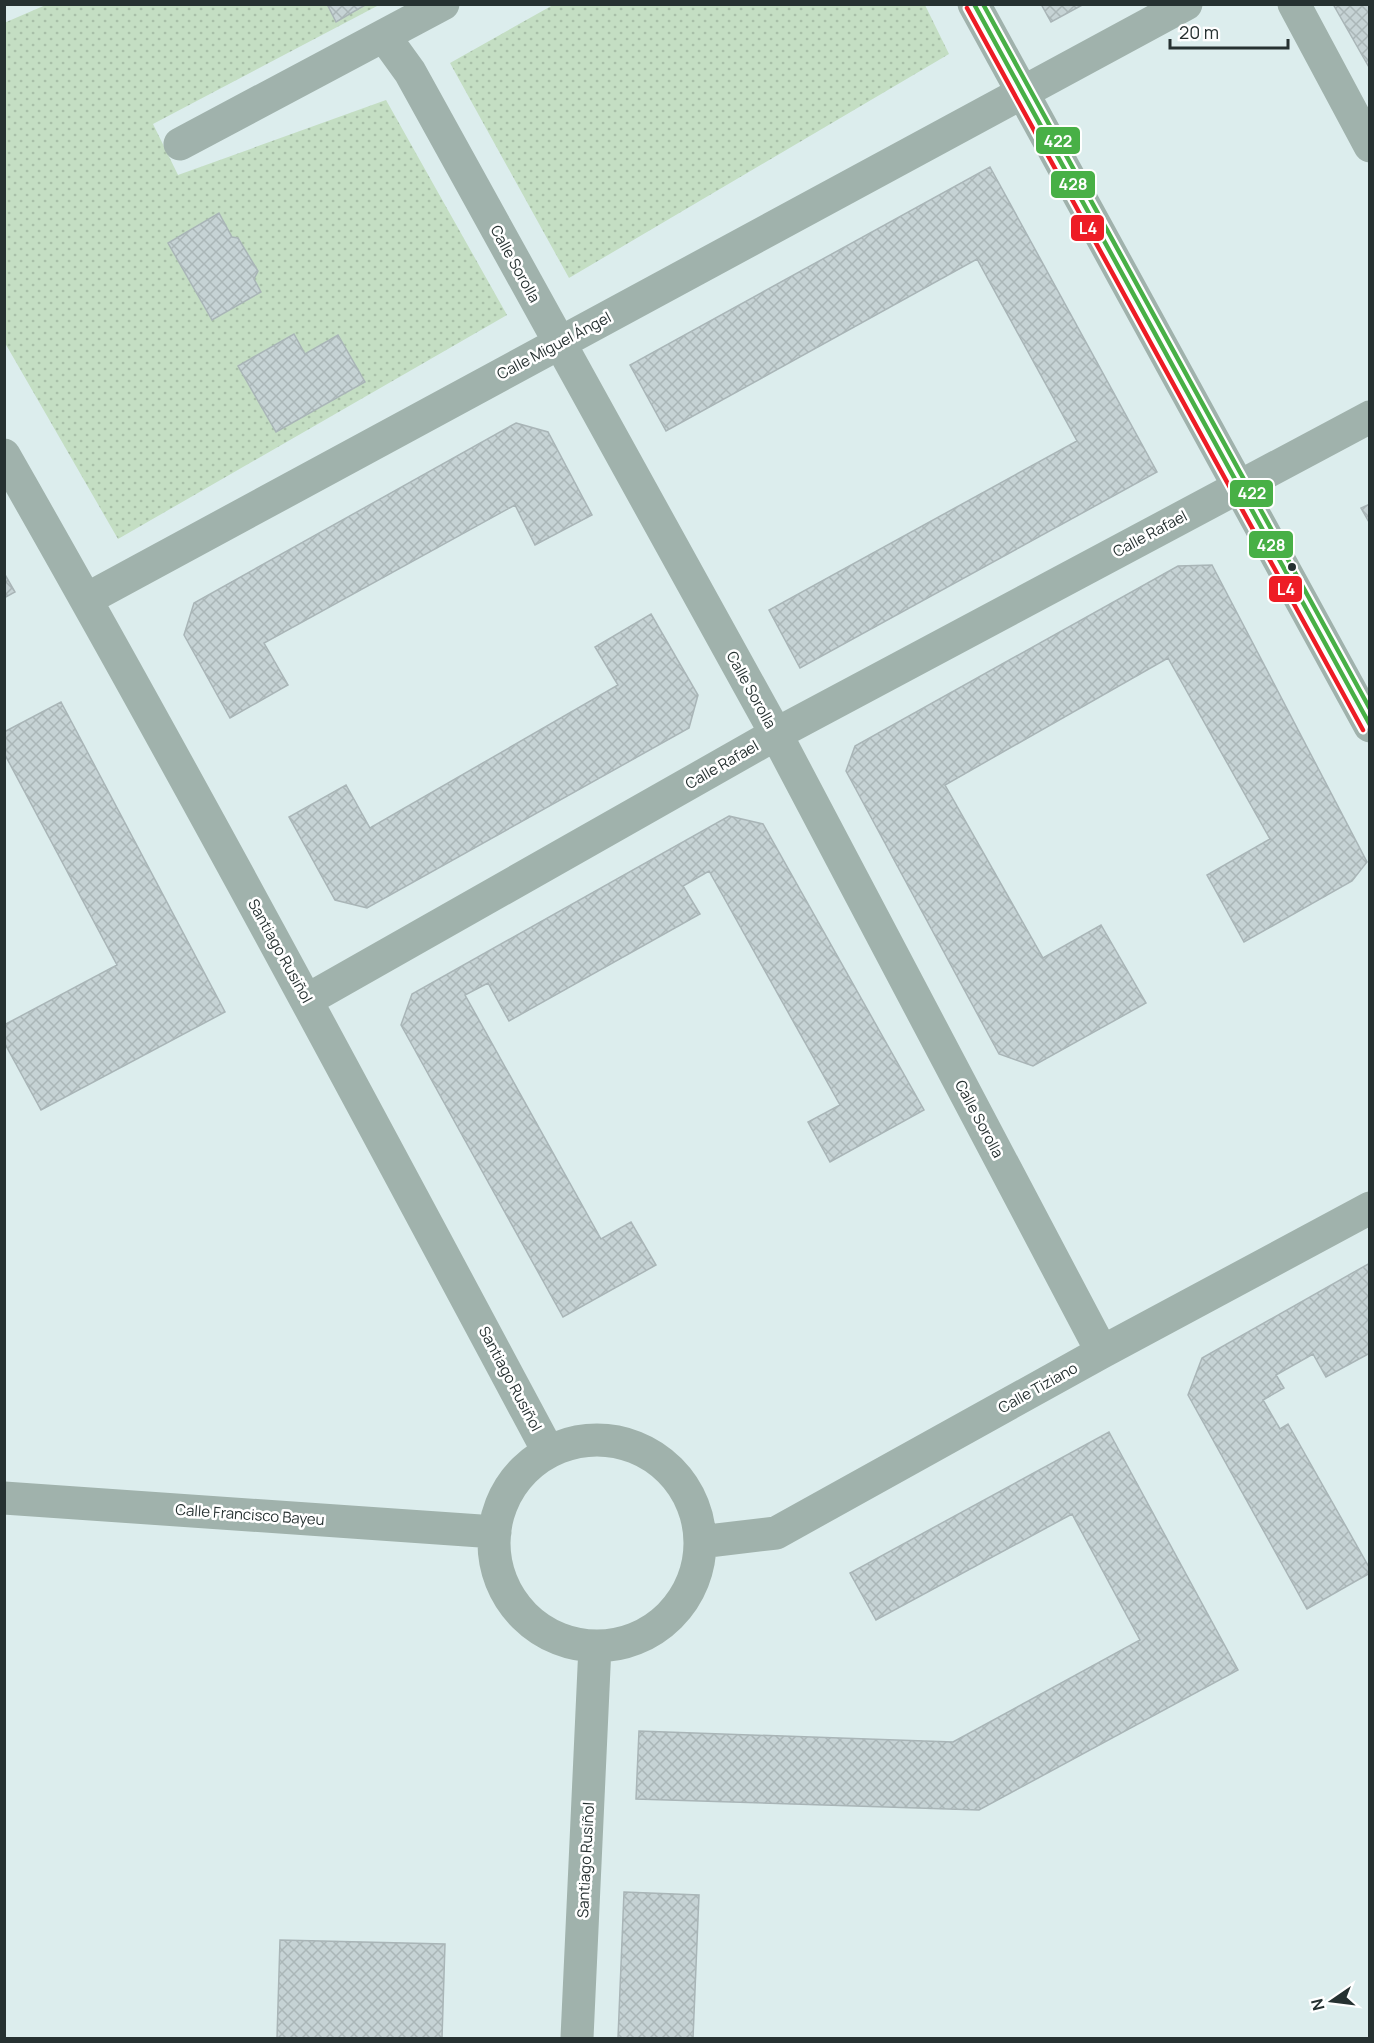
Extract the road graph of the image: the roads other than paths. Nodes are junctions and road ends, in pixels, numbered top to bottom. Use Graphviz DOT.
graph roads {
  1 [pos="443,4"];
  2 [pos="974,4"];
  3 [pos="1186,4"];
  4 [pos="1294,4"];
  5 [pos="384,36"];
  6 [pos="1021,93"];
  7 [pos="180,144"];
  8 [pos="1370,146"];
  9 [pos="559,344"];
  10 [pos="1370,417"];
  11 [pos="4,455"];
  12 [pos="1237,488"];
  13 [pos="87,599"];
  14 [pos="1370,726"];
  15 [pos="776,734"];
  16 [pos="307,1000"];
  17 [pos="1370,1208"];
  18 [pos="1102,1352"];
  19 [pos="548,1451"];
  20 [pos="4,1498"];
  21 [pos="495,1532"];
  22 [pos="700,1542"];
  23 [pos="595,1646"];
  24 [pos="577,2038"];
  1 -- 5 [label="street"];
  2 -- 6 [label="street"];
  3 -- 6 [label="street, Calle Miguel Ángel"];
  4 -- 8 [label="street"];
  5 -- 7 [label="street"];
  5 -- 9 [label="street, Calle Sorolla"];
  6 -- 9 [label="street, Calle Miguel Ángel"];
  6 -- 12 [label="street"];
  9 -- 13 [label="street, Calle Miguel Ángel"];
  9 -- 15 [label="street, Calle Sorolla"];
  10 -- 12 [label="street, Calle Rafael"];
  11 -- 13 [label="street, Santiago Rusiñol"];
  12 -- 14 [label="street"];
  12 -- 15 [label="street, Calle Rafael"];
  13 -- 16 [label="street, Santiago Rusiñol"];
  15 -- 16 [label="street, Calle Rafael"];
  15 -- 18 [label="street, Calle Sorolla"];
  16 -- 19 [label="street, Santiago Rusiñol"];
  17 -- 18 [label="street, Calle Tiziano"];
  18 -- 22 [label="street, Calle Tiziano"];
  19 -- 21 [label="street"];
  19 -- 22 [label="street"];
  20 -- 21 [label="street, Calle Francisco Bayeu"];
  21 -- 23 [label="street"];
  22 -- 23 [label="street"];
  23 -- 24 [label="street, Santiago Rusiñol"];
}
